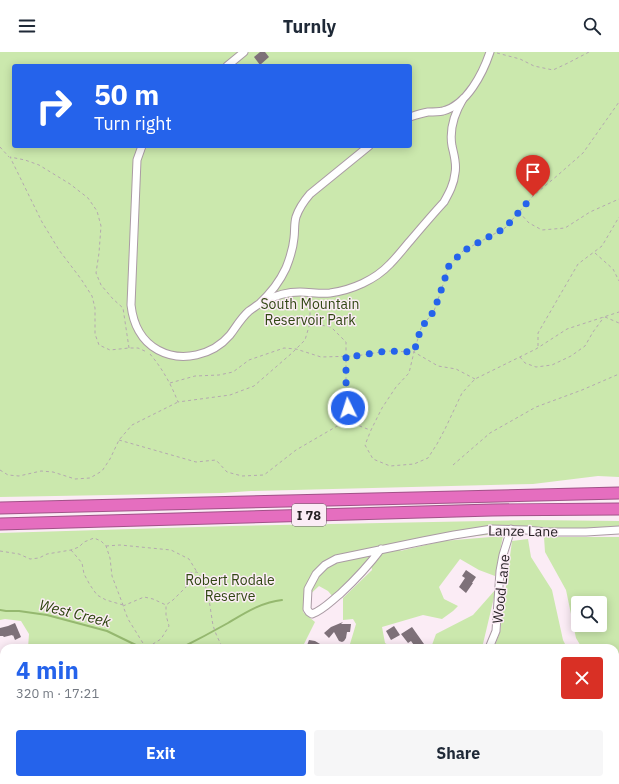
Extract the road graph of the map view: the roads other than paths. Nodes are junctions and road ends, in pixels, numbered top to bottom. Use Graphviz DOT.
graph roads {
  1 [pos="490,52"];
  2 [pos="241,53"];
  3 [pos="229,64"];
  4 [pos="463,99"];
  5 [pos="412,116"];
  6 [pos="141,148"];
  7 [pos="367,148"];
  8 [pos="258,305"];
  9 [pos="619,493"];
  10 [pos="0,508"];
  11 [pos="619,509"];
  12 [pos="0,524"];
  13 [pos="511,529"];
  14 [pos="619,530"];
  15 [pos="382,549"];
  16 [pos="491,644"];
  1 -- 4 [label="street"];
  2 -- 3 [label="street"];
  4 -- 5 [label="street"];
  4 -- 8 [label="street"];
  6 -- 8 [label="street"];
  7 -- 8 [label="street"];
  9 -- 10 [label="highway, I 78"];
  11 -- 12 [label="highway, I 78"];
  13 -- 14 [label="street, Lanze Lane"];
  13 -- 15 [label="street, Lanze Lane"];
  13 -- 16 [label="street, Wood Lane"];
  15 -- 15 [label="street, Lanze Lane"];
}
